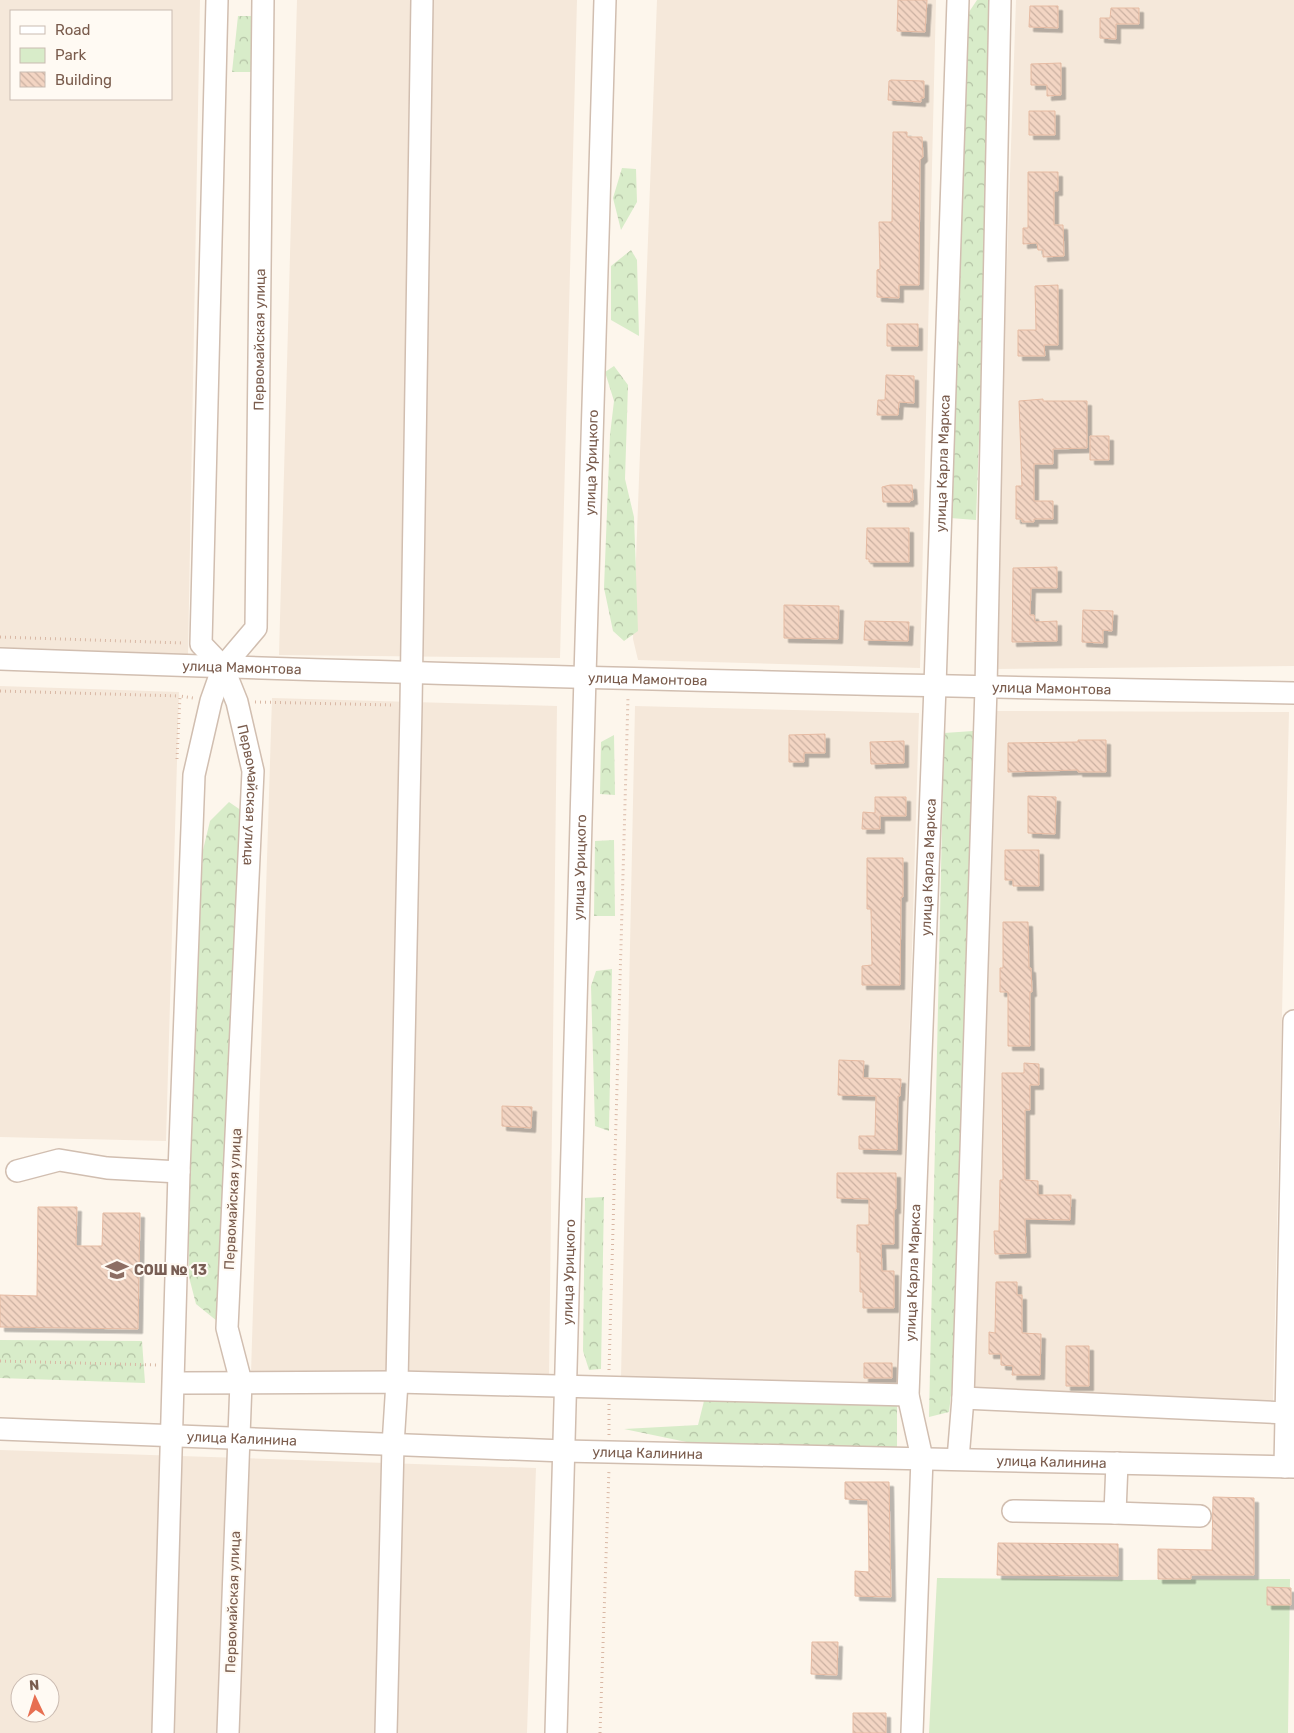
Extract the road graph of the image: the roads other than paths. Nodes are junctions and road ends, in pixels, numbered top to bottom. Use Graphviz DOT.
graph roads {
  1 [pos="217,0"];
  2 [pos="263,0"];
  3 [pos="422,0"];
  4 [pos="605,0"];
  5 [pos="958,0"];
  6 [pos="1000,0"];
  7 [pos="0,659"];
  8 [pos="223,667"];
  9 [pos="411,672"];
  10 [pos="585,676"];
  11 [pos="936,686"];
  12 [pos="986,688"];
  13 [pos="1294,693"];
  14 [pos="1294,1021"];
  15 [pos="17,1171"];
  16 [pos="179,1172"];
  17 [pos="241,1382"];
  18 [pos="397,1382"];
  19 [pos="180,1383"];
  20 [pos="566,1386"];
  21 [pos="908,1394"];
  22 [pos="963,1398"];
  23 [pos="1287,1412"];
  24 [pos="0,1429"];
  25 [pos="170,1436"];
  26 [pos="239,1438"];
  27 [pos="393,1445"];
  28 [pos="564,1451"];
  29 [pos="922,1458"];
  30 [pos="958,1459"];
  31 [pos="1117,1463"];
  32 [pos="1290,1467"];
  33 [pos="1013,1511"];
  34 [pos="1115,1513"];
  35 [pos="1200,1516"];
  36 [pos="163,1733"];
  37 [pos="228,1733"];
  38 [pos="386,1733"];
  39 [pos="556,1733"];
  40 [pos="912,1733"];
  1 -- 8 [label="street, Первомайская улица"];
  2 -- 8 [label="street, Первомайская улица"];
  3 -- 9 [label="street"];
  4 -- 10 [label="street, улица Урицкого"];
  5 -- 11 [label="street, улица Карла Маркса"];
  6 -- 12 [label="street"];
  7 -- 8 [label="street, улица Мамонтова"];
  8 -- 9 [label="street, улица Мамонтова"];
  8 -- 16 [label="street, Первомайская улица"];
  8 -- 17 [label="street, Первомайская улица"];
  9 -- 10 [label="street, улица Мамонтова"];
  9 -- 18 [label="street"];
  10 -- 11 [label="street, улица Мамонтова"];
  10 -- 20 [label="street, улица Урицкого"];
  11 -- 12 [label="street, улица Мамонтова"];
  11 -- 21 [label="street, улица Карла Маркса"];
  12 -- 13 [label="street, улица Мамонтова"];
  12 -- 22 [label="street"];
  14 -- 23 [label="street"];
  15 -- 16 [label="street"];
  16 -- 25 [label="street, Первомайская улица"];
  17 -- 18 [label="street"];
  17 -- 19 [label="street"];
  17 -- 26 [label="street, Первомайская улица"];
  18 -- 20 [label="street"];
  18 -- 27 [label="street"];
  20 -- 21 [label="street"];
  20 -- 28 [label="street, улица Урицкого"];
  21 -- 29 [label="street, улица Карла Маркса"];
  22 -- 23 [label="street"];
  22 -- 30 [label="street"];
  23 -- 32 [label="street"];
  24 -- 25 [label="street, улица Калинина"];
  25 -- 26 [label="street, улица Калинина"];
  25 -- 36 [label="street, Первомайская улица"];
  26 -- 27 [label="street, улица Калинина"];
  26 -- 37 [label="street, Первомайская улица"];
  27 -- 28 [label="street, улица Калинина"];
  27 -- 38 [label="street"];
  28 -- 29 [label="street, улица Калинина"];
  28 -- 39 [label="street, улица Урицкого"];
  29 -- 30 [label="street, улица Калинина"];
  29 -- 40 [label="street, улица Карла Маркса"];
  30 -- 31 [label="street, улица Калинина"];
  31 -- 32 [label="street, улица Калинина"];
  31 -- 34 [label="street"];
  33 -- 34 [label="street"];
  34 -- 35 [label="street"];
}
